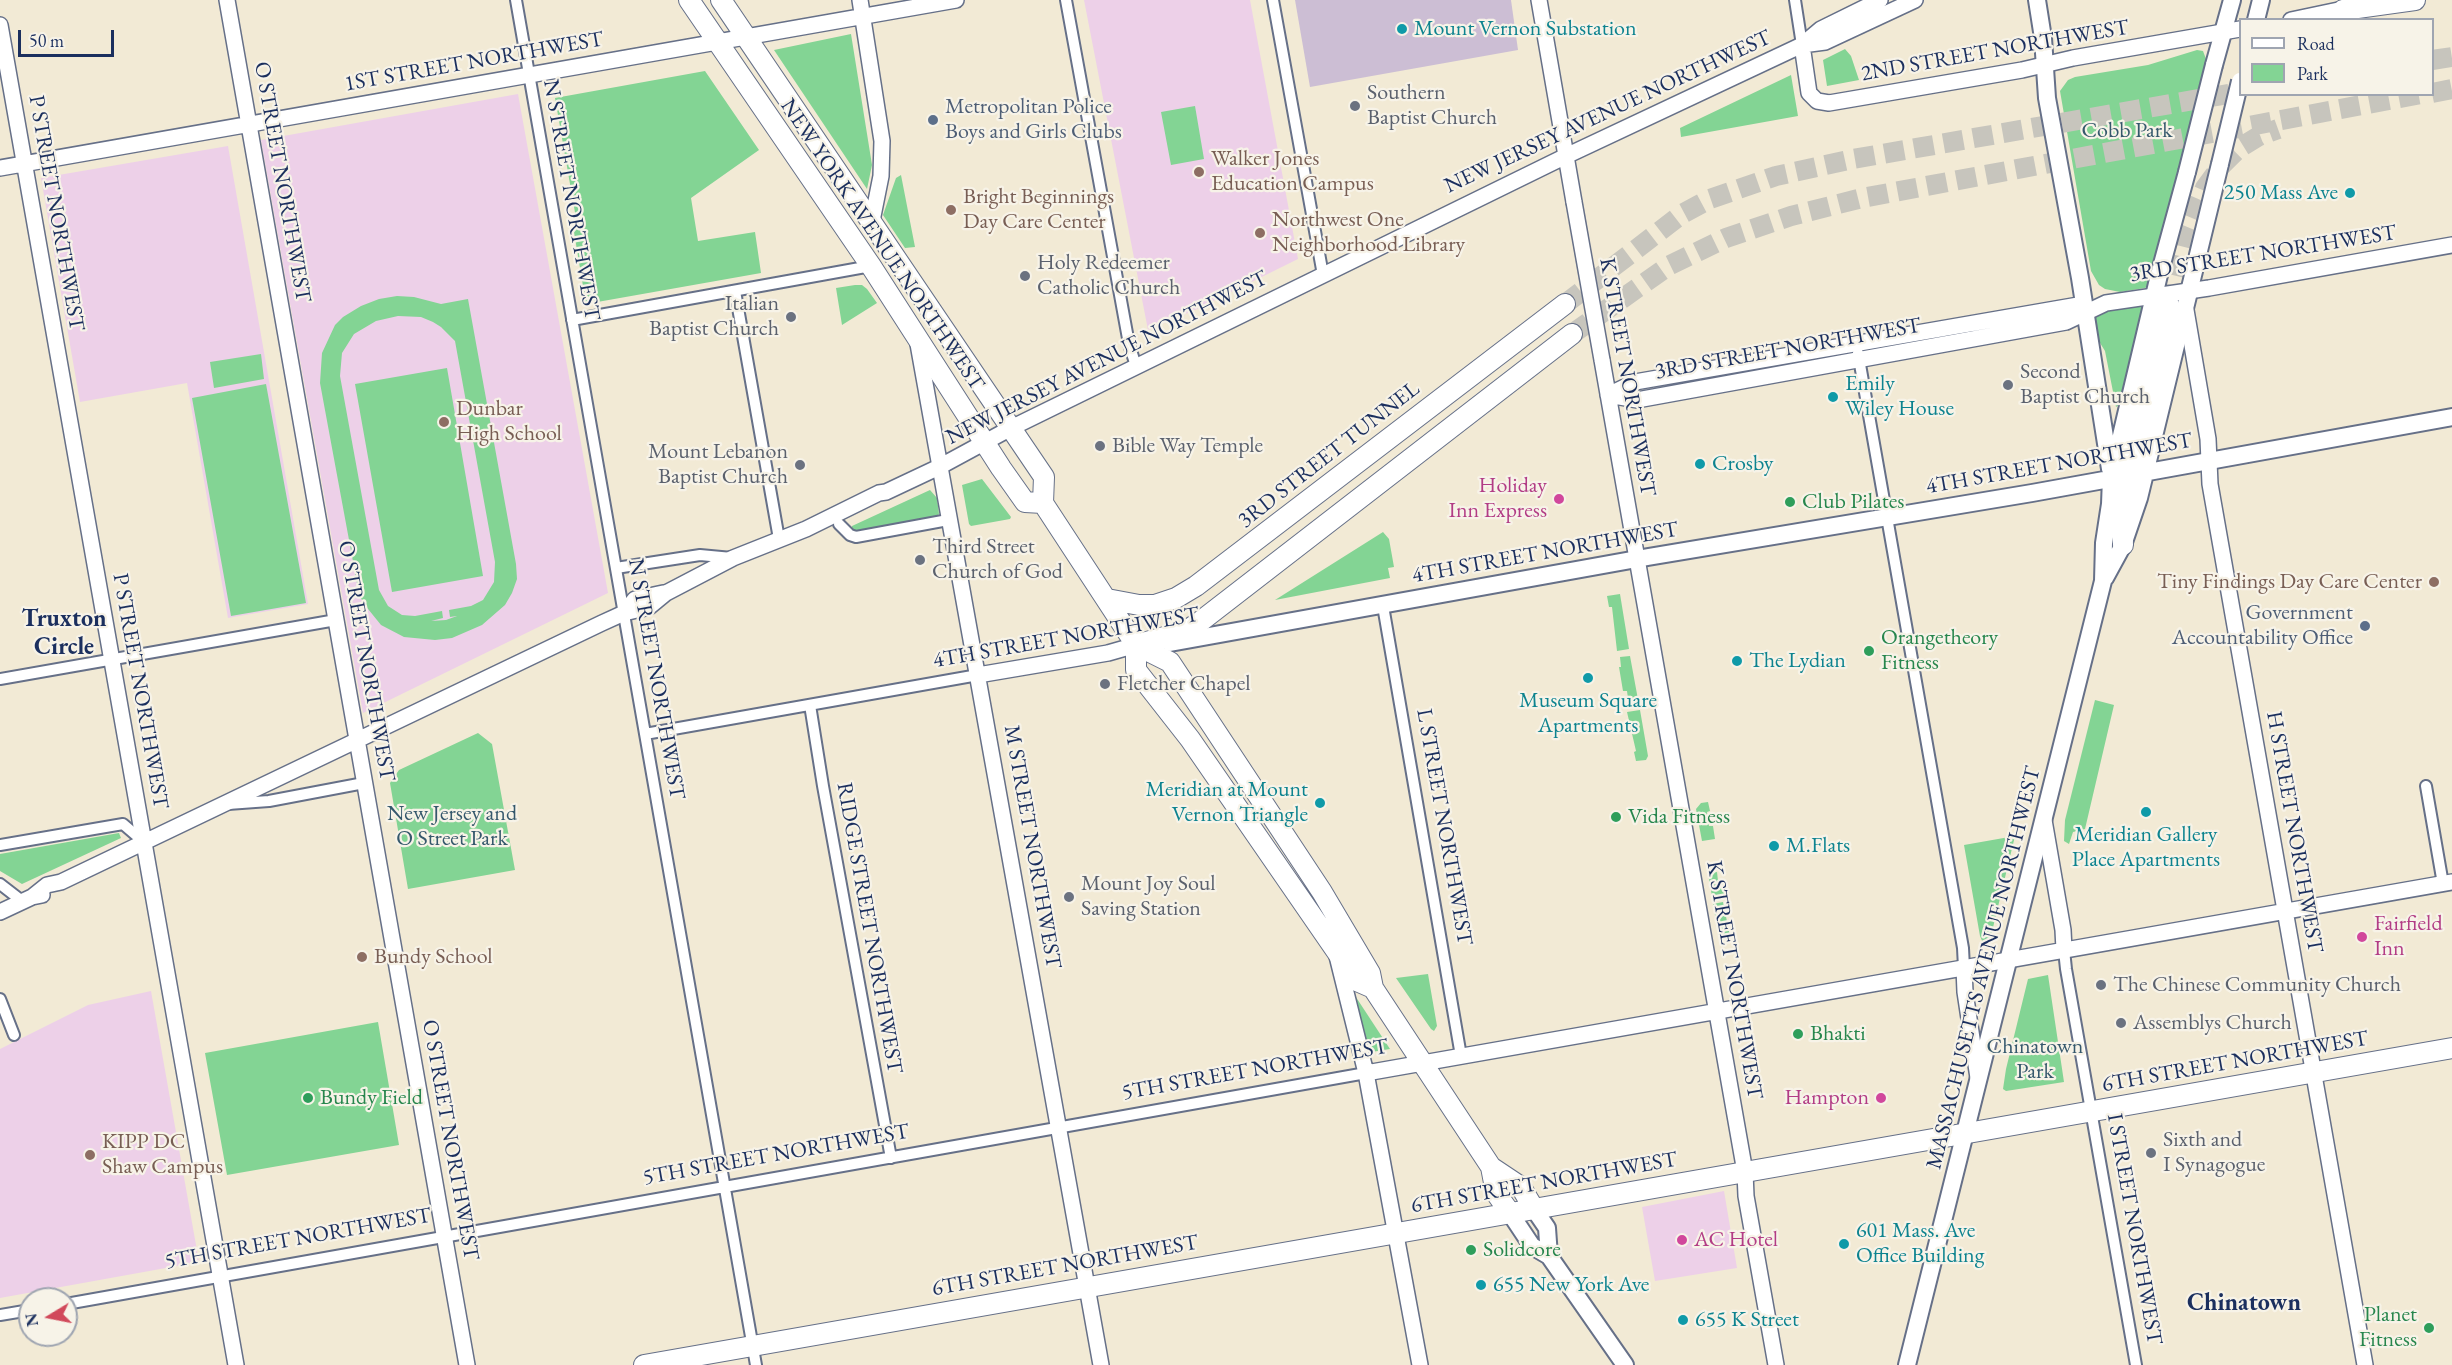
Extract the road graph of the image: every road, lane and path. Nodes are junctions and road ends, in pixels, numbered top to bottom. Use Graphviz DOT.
graph roads {
  1 [pos="227,0"];
  2 [pos="516,0"];
  3 [pos="689,0"];
  4 [pos="721,0"];
  5 [pos="860,0"];
  6 [pos="956,0"];
  7 [pos="1066,0"];
  8 [pos="1273,0"];
  9 [pos="1539,0"];
  10 [pos="1795,0"];
  11 [pos="1880,0"];
  12 [pos="1915,0"];
  13 [pos="2037,0"];
  14 [pos="2232,0"];
  15 [pos="2261,0"];
  16 [pos="2375,0"];
  17 [pos="2415,0"];
  18 [pos="2343,10"];
  19 [pos="863,17"];
  20 [pos="2256,18"];
  21 [pos="2301,18"];
  22 [pos="0,25"];
  23 [pos="2239,29"];
  24 [pos="2223,32"];
  25 [pos="746,36"];
  26 [pos="718,42"];
  27 [pos="1802,45"];
  28 [pos="2045,65"];
  29 [pos="530,75"];
  30 [pos="2239,89"];
  31 [pos="249,124"];
  32 [pos="1566,156"];
  33 [pos="24,164"];
  34 [pos="0,168"];
  35 [pos="872,221"];
  36 [pos="2452,245"];
  37 [pos="871,266"];
  38 [pos="1323,275"];
  39 [pos="735,291"];
  40 [pos="2175,299"];
  41 [pos="1565,304"];
  42 [pos="2085,308"];
  43 [pos="572,320"];
  44 [pos="1572,334"];
  45 [pos="917,338"];
  46 [pos="1856,344"];
  47 [pos="1859,359"];
  48 [pos="1136,366"];
  49 [pos="1608,395"];
  50 [pos="2452,417"];
  51 [pos="1011,428"];
  52 [pos="985,442"];
  53 [pos="2209,461"];
  54 [pos="939,467"];
  55 [pos="2128,475"];
  56 [pos="886,492"];
  57 [pos="1043,502"];
  58 [pos="1887,517"];
  59 [pos="948,520"];
  60 [pos="839,524"];
  61 [pos="779,539"];
  62 [pos="2123,545"];
  63 [pos="733,558"];
  64 [pos="1637,559"];
  65 [pos="616,568"];
  66 [pos="2103,581"];
  67 [pos="1107,599"];
  68 [pos="1383,606"];
  69 [pos="624,613"];
  70 [pos="336,620"];
  71 [pos="1136,645"];
  72 [pos="112,660"];
  73 [pos="978,675"];
  74 [pos="0,679"];
  75 [pos="810,705"];
  76 [pos="645,734"];
  77 [pos="357,739"];
  78 [pos="364,783"];
  79 [pos="2426,786"];
  80 [pos="222,805"];
  81 [pos="2044,817"];
  82 [pos="144,842"];
  83 [pos="0,846"];
  84 [pos="2448,883"];
  85 [pos="0,884"];
  86 [pos="27,899"];
  87 [pos="2285,911"];
  88 [pos="0,912"];
  89 [pos="2064,950"];
  90 [pos="1336,953"];
  91 [pos="2008,960"];
  92 [pos="1964,968"];
  93 [pos="1373,988"];
  94 [pos="0,999"];
  95 [pos="1717,1012"];
  96 [pos="14,1035"];
  97 [pos="2452,1048"];
  98 [pos="1461,1056"];
  99 [pos="1422,1064"];
  100 [pos="2313,1072"];
  101 [pos="1366,1073"];
  102 [pos="1979,1080"];
  103 [pos="2091,1111"];
  104 [pos="1059,1128"];
  105 [pos="1965,1133"];
  106 [pos="891,1158"];
  107 [pos="1491,1167"];
  108 [pos="1745,1172"];
  109 [pos="725,1188"];
  110 [pos="1534,1209"];
  111 [pos="1510,1213"];
  112 [pos="1396,1233"];
  113 [pos="444,1235"];
  114 [pos="1549,1256"];
  115 [pos="220,1276"];
  116 [pos="1087,1287"];
  117 [pos="78,1302"];
  118 [pos="18,1312"];
  119 [pos="0,1315"];
  120 [pos="755,1355"];
  121 [pos="236,1365"];
  122 [pos="467,1365"];
  123 [pos="644,1365"];
  124 [pos="1101,1365"];
  125 [pos="1420,1365"];
  126 [pos="1625,1365"];
  127 [pos="1776,1365"];
  128 [pos="1907,1365"];
  129 [pos="2136,1365"];
  130 [pos="2365,1365"];
  1 -- 31 [label="street, O STREET NORTHWEST"];
  2 -- 29 [label="street, N STREET NORTHWEST"];
  3 -- 26 [label="highway, NEW YORK AVENUE NORTHWEST"];
  4 -- 25 [label="highway, NEW YORK AVENUE NORTHWEST"];
  5 -- 19 [label="street"];
  6 -- 19 [label="street, 1ST STREET NORTHWEST"];
  7 -- 48 [label="street"];
  8 -- 38 [label="street"];
  9 -- 32 [label="street, K STREET NORTHWEST"];
  10 -- 27 [label="street"];
  11 -- 27 [label="street, NEW JERSEY AVENUE NORTHWEST"];
  12 -- 27 [label="street, NEW JERSEY AVENUE NORTHWEST"];
  13 -- 28 [label="main road"];
  14 -- 24 [label="main road"];
  15 -- 20 [label="main road"];
  16 -- 18 [label="street"];
  17 -- 18 [label="highway"];
  18 -- 21 [label="street"];
  19 -- 25 [label="street, 1ST STREET NORTHWEST"];
  19 -- 35 [label="street"];
  22 -- 33 [label="street, P STREET NORTHWEST"];
  23 -- 24 [label="street, 2ND STREET NORTHWEST"];
  24 -- 28 [label="street, 2ND STREET NORTHWEST"];
  24 -- 40 [label="main road, bridge"];
  25 -- 26 [label="street, 1ST STREET NORTHWEST"];
  25 -- 35 [label="highway, NEW YORK AVENUE NORTHWEST"];
  26 -- 29 [label="street, 1ST STREET NORTHWEST"];
  26 -- 37 [label="highway, NEW YORK AVENUE NORTHWEST"];
  27 -- 28 [label="street, 2ND STREET NORTHWEST"];
  27 -- 32 [label="street, NEW JERSEY AVENUE NORTHWEST"];
  28 -- 42 [label="main road"];
  29 -- 31 [label="street, 1ST STREET NORTHWEST"];
  29 -- 43 [label="street, N STREET NORTHWEST"];
  30 -- 40 [label="main road, bridge"];
  31 -- 33 [label="street, 1ST STREET NORTHWEST"];
  31 -- 70 [label="street, O STREET NORTHWEST"];
  32 -- 38 [label="street, NEW JERSEY AVENUE NORTHWEST"];
  32 -- 49 [label="street, K STREET NORTHWEST, bridge"];
  33 -- 34 [label="street, 1ST STREET NORTHWEST"];
  33 -- 72 [label="street, P STREET NORTHWEST"];
  35 -- 51 [label="highway, NEW YORK AVENUE NORTHWEST"];
  36 -- 40 [label="street, 3RD STREET NORTHWEST"];
  37 -- 39 [label="street"];
  37 -- 45 [label="highway, NEW YORK AVENUE NORTHWEST"];
  38 -- 48 [label="street, NEW JERSEY AVENUE NORTHWEST"];
  39 -- 43 [label="street"];
  39 -- 61 [label="street"];
  40 -- 42 [label="street, 3RD STREET NORTHWEST"];
  40 -- 53 [label="street, H STREET NORTHWEST"];
  40 -- 55 [label="highway"];
  41 -- 67 [label="highway, 3RD STREET TUNNEL"];
  42 -- 46 [label="street, 3RD STREET NORTHWEST"];
  42 -- 47 [label="street, 3RD STREET NORTHWEST"];
  42 -- 55 [label="main road"];
  43 -- 65 [label="street, N STREET NORTHWEST"];
  44 -- 71 [label="highway"];
  45 -- 52 [label="highway, NEW YORK AVENUE NORTHWEST"];
  45 -- 54 [label="street, M STREET NORTHWEST"];
  46 -- 47 [label="street"];
  46 -- 49 [label="street, 3RD STREET NORTHWEST"];
  47 -- 49 [label="street, 3RD STREET NORTHWEST"];
  47 -- 58 [label="street"];
  48 -- 51 [label="street, NEW JERSEY AVENUE NORTHWEST"];
  49 -- 64 [label="street, K STREET NORTHWEST"];
  50 -- 53 [label="main road, 4TH STREET NORTHWEST"];
  51 -- 52 [label="street, NEW JERSEY AVENUE NORTHWEST"];
  51 -- 57 [label="highway, NEW YORK AVENUE NORTHWEST"];
  52 -- 54 [label="street, NEW JERSEY AVENUE NORTHWEST"];
  52 -- 57 [label="highway, NEW YORK AVENUE NORTHWEST"];
  53 -- 55 [label="main road, 4TH STREET NORTHWEST"];
  53 -- 87 [label="street, H STREET NORTHWEST"];
  54 -- 56 [label="street, NEW JERSEY AVENUE NORTHWEST"];
  54 -- 59 [label="street, M STREET NORTHWEST"];
  55 -- 58 [label="main road, 4TH STREET NORTHWEST"];
  55 -- 62 [label="highway"];
  55 -- 66 [label="main road, MASSACHUSETTS AVENUE NORTHWEST"];
  56 -- 60 [label="street, NEW JERSEY AVENUE NORTHWEST"];
  56 -- 61 [label="street, NEW JERSEY AVENUE NORTHWEST"];
  57 -- 67 [label="highway, NEW YORK AVENUE NORTHWEST"];
  58 -- 64 [label="main road, 4TH STREET NORTHWEST"];
  58 -- 92 [label="street"];
  59 -- 60 [label="street"];
  59 -- 73 [label="street, M STREET NORTHWEST"];
  60 -- 63 [label="street, NEW JERSEY AVENUE NORTHWEST"];
  61 -- 63 [label="street, NEW JERSEY AVENUE NORTHWEST"];
  62 -- 66 [label="main road, MASSACHUSETTS AVENUE NORTHWEST"];
  63 -- 65 [label="street"];
  63 -- 69 [label="street, NEW JERSEY AVENUE NORTHWEST"];
  64 -- 68 [label="main road, 4TH STREET NORTHWEST"];
  64 -- 95 [label="street, K STREET NORTHWEST"];
  65 -- 69 [label="street, N STREET NORTHWEST"];
  66 -- 81 [label="main road, MASSACHUSETTS AVENUE NORTHWEST"];
  67 -- 71 [label="highway, NEW YORK AVENUE NORTHWEST"];
  68 -- 71 [label="main road, 4TH STREET NORTHWEST"];
  68 -- 98 [label="street, L STREET NORTHWEST"];
  69 -- 76 [label="street, N STREET NORTHWEST"];
  69 -- 77 [label="street, NEW JERSEY AVENUE NORTHWEST"];
  70 -- 72 [label="street"];
  70 -- 77 [label="street, O STREET NORTHWEST"];
  71 -- 73 [label="street, 4TH STREET NORTHWEST"];
  71 -- 90 [label="highway, NEW YORK AVENUE NORTHWEST"];
  71 -- 93 [label="highway, NEW YORK AVENUE NORTHWEST"];
  72 -- 74 [label="street"];
  72 -- 82 [label="street, P STREET NORTHWEST"];
  73 -- 75 [label="street, 4TH STREET NORTHWEST"];
  73 -- 104 [label="street, M STREET NORTHWEST"];
  75 -- 76 [label="street, 4TH STREET NORTHWEST"];
  75 -- 106 [label="street, RIDGE STREET NORTHWEST"];
  76 -- 109 [label="street, N STREET NORTHWEST"];
  77 -- 78 [label="street, O STREET NORTHWEST"];
  77 -- 80 [label="street, NEW JERSEY AVENUE NORTHWEST"];
  78 -- 80 [label="street"];
  78 -- 113 [label="street, O STREET NORTHWEST"];
  79 -- 84 [label="street"];
  80 -- 82 [label="street, NEW JERSEY AVENUE NORTHWEST"];
  81 -- 89 [label="street, I STREET NORTHWEST"];
  81 -- 91 [label="main road, MASSACHUSETTS AVENUE NORTHWEST"];
  82 -- 83 [label="street"];
  82 -- 86 [label="street, NEW JERSEY AVENUE NORTHWEST"];
  82 -- 115 [label="street, P STREET NORTHWEST"];
  84 -- 87 [label="street, 5TH STREET NORTHWEST"];
  85 -- 86 [label="street"];
  86 -- 88 [label="street, NEW JERSEY AVENUE NORTHWEST"];
  87 -- 89 [label="street, 5TH STREET NORTHWEST"];
  87 -- 100 [label="street, H STREET NORTHWEST"];
  89 -- 91 [label="street, 5TH STREET NORTHWEST"];
  89 -- 103 [label="street, I STREET NORTHWEST"];
  90 -- 93 [label="highway, NEW YORK AVENUE NORTHWEST"];
  90 -- 101 [label="street"];
  91 -- 92 [label="street, 5TH STREET NORTHWEST"];
  91 -- 102 [label="main road, MASSACHUSETTS AVENUE NORTHWEST"];
  92 -- 95 [label="street, 5TH STREET NORTHWEST"];
  92 -- 102 [label="street"];
  93 -- 99 [label="highway, NEW YORK AVENUE NORTHWEST"];
  94 -- 96 [label="street"];
  95 -- 98 [label="street, 5TH STREET NORTHWEST"];
  95 -- 108 [label="street, K STREET NORTHWEST"];
  97 -- 100 [label="highway, 6TH STREET NORTHWEST"];
  98 -- 99 [label="street, 5TH STREET NORTHWEST"];
  99 -- 101 [label="street, 5TH STREET NORTHWEST"];
  99 -- 107 [label="highway, NEW YORK AVENUE NORTHWEST"];
  100 -- 103 [label="highway, 6TH STREET NORTHWEST"];
  100 -- 130 [label="street, H STREET NORTHWEST"];
  101 -- 104 [label="street, 5TH STREET NORTHWEST"];
  101 -- 112 [label="street"];
  102 -- 105 [label="main road, MASSACHUSETTS AVENUE NORTHWEST"];
  103 -- 105 [label="highway, 6TH STREET NORTHWEST"];
  103 -- 129 [label="street, I STREET NORTHWEST"];
  104 -- 106 [label="street, 5TH STREET NORTHWEST"];
  104 -- 116 [label="street, M STREET NORTHWEST"];
  105 -- 108 [label="highway, 6TH STREET NORTHWEST"];
  105 -- 128 [label="main road, MASSACHUSETTS AVENUE NORTHWEST"];
  106 -- 109 [label="street, 5TH STREET NORTHWEST"];
  107 -- 110 [label="highway, NEW YORK AVENUE NORTHWEST"];
  107 -- 111 [label="highway, NEW YORK AVENUE NORTHWEST"];
  108 -- 110 [label="highway, 6TH STREET NORTHWEST"];
  108 -- 127 [label="street, K STREET NORTHWEST"];
  109 -- 113 [label="street, 5TH STREET NORTHWEST"];
  109 -- 120 [label="street, N STREET NORTHWEST"];
  110 -- 111 [label="highway, 6TH STREET NORTHWEST"];
  110 -- 114 [label="main road, NEW YORK AVENUE NORTHWEST"];
  111 -- 112 [label="highway, 6TH STREET NORTHWEST"];
  111 -- 114 [label="main road, NEW YORK AVENUE NORTHWEST"];
  112 -- 116 [label="highway, 6TH STREET NORTHWEST"];
  112 -- 125 [label="street"];
  113 -- 115 [label="street, 5TH STREET NORTHWEST"];
  113 -- 122 [label="street, O STREET NORTHWEST"];
  114 -- 126 [label="main road, NEW YORK AVENUE NORTHWEST"];
  115 -- 117 [label="street, 5TH STREET NORTHWEST"];
  115 -- 121 [label="street, P STREET NORTHWEST"];
  116 -- 120 [label="highway, 6TH STREET NORTHWEST"];
  116 -- 124 [label="street, M STREET NORTHWEST"];
  118 -- 119 [label="street"];
  120 -- 123 [label="highway, 6TH STREET NORTHWEST"];
}
